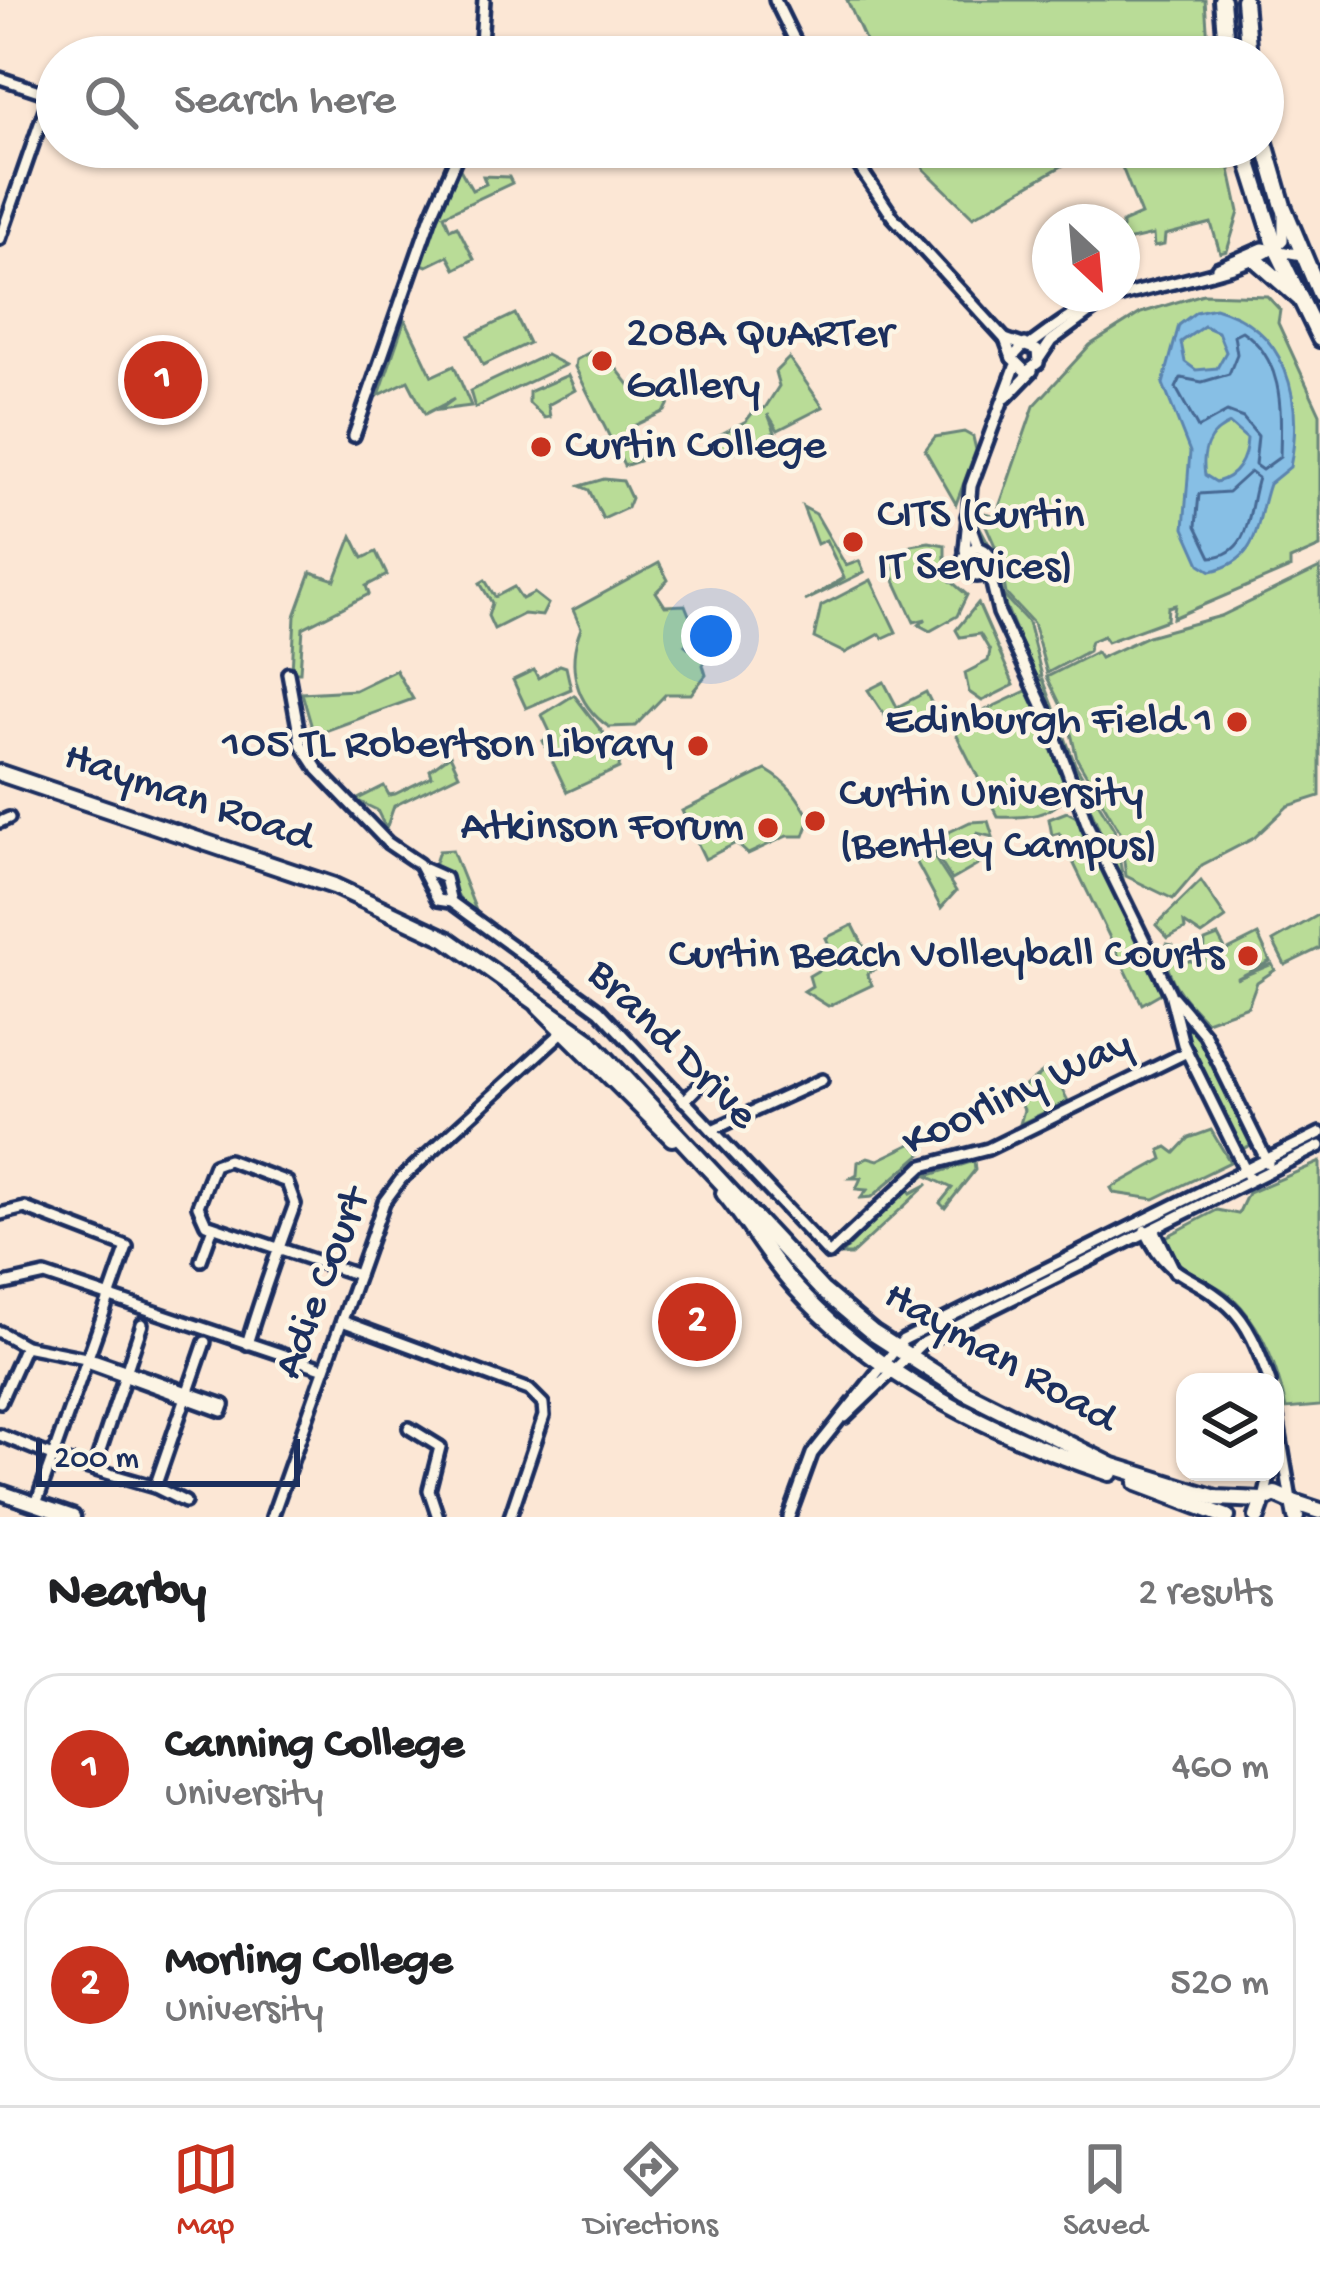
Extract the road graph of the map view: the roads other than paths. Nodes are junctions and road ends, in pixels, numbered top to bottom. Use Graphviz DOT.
graph roads {
  1 [pos="484,0"];
  2 [pos="775,0"];
  3 [pos="1222,0"];
  4 [pos="1244,0"];
  5 [pos="481,36"];
  6 [pos="793,36"];
  7 [pos="1225,36"];
  8 [pos="1247,36"];
  9 [pos="0,78"];
  10 [pos="36,90"];
  11 [pos="36,143"];
  12 [pos="452,168"];
  13 [pos="860,168"];
  14 [pos="1251,168"];
  15 [pos="1272,168"];
  16 [pos="1283,206"];
  17 [pos="0,236"];
  18 [pos="1276,248"];
  19 [pos="1302,255"];
  20 [pos="1256,260"];
  21 [pos="1217,268"];
  22 [pos="1140,291"];
  23 [pos="1320,294"];
  24 [pos="1299,298"];
  25 [pos="1079,312"];
  26 [pos="1091,312"];
  27 [pos="1005,339"];
  28 [pos="1320,339"];
  29 [pos="1027,345"];
  30 [pos="1014,363"];
  31 [pos="1036,364"];
  32 [pos="998,406"];
  33 [pos="354,436"];
  34 [pos="966,511"];
  35 [pos="977,547"];
  36 [pos="965,550"];
  37 [pos="989,572"];
  38 [pos="976,578"];
  39 [pos="993,596"];
  40 [pos="288,673"];
  41 [pos="0,773"];
  42 [pos="435,878"];
  43 [pos="451,902"];
  44 [pos="1170,993"];
  45 [pos="567,1028"];
  46 [pos="1187,1052"];
  47 [pos="822,1080"];
  48 [pos="700,1085"];
  49 [pos="684,1101"];
  50 [pos="712,1130"];
  51 [pos="1320,1133"];
  52 [pos="1320,1146"];
  53 [pos="1269,1164"];
  54 [pos="1247,1176"];
  55 [pos="0,1214"];
  56 [pos="1148,1226"];
  57 [pos="213,1227"];
  58 [pos="278,1250"];
  59 [pos="829,1254"];
  60 [pos="201,1260"];
  61 [pos="358,1275"];
  62 [pos="0,1285"];
  63 [pos="110,1297"];
  64 [pos="342,1321"];
  65 [pos="142,1324"];
  66 [pos="0,1332"];
  67 [pos="205,1342"];
  68 [pos="247,1344"];
  69 [pos="25,1346"];
  70 [pos="900,1351"];
  71 [pos="87,1362"];
  72 [pos="888,1364"];
  73 [pos="325,1370"];
  74 [pos="123,1373"];
  75 [pos="1266,1373"];
  76 [pos="186,1395"];
  77 [pos="0,1402"];
  78 [pos="410,1428"];
  79 [pos="0,1435"];
  80 [pos="52,1456"];
  81 [pos="1284,1461"];
  82 [pos="72,1462"];
  83 [pos="95,1466"];
  84 [pos="1268,1481"];
  85 [pos="155,1487"];
  86 [pos="1,1491"];
  87 [pos="1263,1499"];
  88 [pos="185,1502"];
  89 [pos="36,1504"];
  90 [pos="1293,1506"];
  91 [pos="1320,1511"];
  92 [pos="73,1517"];
  93 [pos="276,1517"];
  94 [pos="438,1517"];
  95 [pos="512,1517"];
  96 [pos="789,1517"];
  97 [pos="1227,1517"];
  98 [pos="1257,1517"];
  1 -- 5 [label="street"];
  2 -- 6 [label="street"];
  3 -- 7 [label="main road"];
  4 -- 8 [label="main road"];
  9 -- 10 [label="street"];
  11 -- 17 [label="street"];
  12 -- 33 [label="street"];
  13 -- 27 [label="street"];
  14 -- 18 [label="main road"];
  15 -- 16 [label="main road"];
  16 -- 18 [label="street"];
  16 -- 19 [label="main road"];
  18 -- 19 [label="street"];
  18 -- 20 [label="street"];
  18 -- 21 [label="street"];
  18 -- 24 [label="main road"];
  19 -- 23 [label="main road"];
  20 -- 21 [label="street"];
  20 -- 24 [label="main road"];
  21 -- 22 [label="street"];
  24 -- 28 [label="main road"];
  25 -- 29 [label="street"];
  26 -- 31 [label="street"];
  27 -- 29 [label="street"];
  27 -- 30 [label="street"];
  29 -- 30 [label="street"];
  29 -- 31 [label="street"];
  30 -- 31 [label="street"];
  30 -- 32 [label="street"];
  31 -- 32 [label="street"];
  32 -- 34 [label="street"];
  34 -- 35 [label="street"];
  34 -- 36 [label="street"];
  35 -- 36 [label="street"];
  35 -- 37 [label="street"];
  36 -- 38 [label="street"];
  37 -- 38 [label="street"];
  37 -- 39 [label="street"];
  38 -- 39 [label="street"];
  39 -- 44 [label="street"];
  40 -- 42 [label="street, Brand Drive"];
  41 -- 45 [label="main road, Hayman Road"];
  42 -- 43 [label="street, Brand Drive"];
  42 -- 43 [label="street, Brand Drive"];
  43 -- 49 [label="street, Brand Drive"];
  44 -- 46 [label="street"];
  44 -- 53 [label="street"];
  45 -- 61 [label="street, Adie Court"];
  45 -- 70 [label="main road, Hayman Road"];
  45 -- 72 [label="main road, Hayman Road"];
  46 -- 54 [label="street"];
  46 -- 59 [label="street, Koorliny Way"];
  47 -- 50 [label="street"];
  48 -- 49 [label="street"];
  49 -- 50 [label="street, Brand Drive"];
  50 -- 59 [label="street, Brand Drive"];
  51 -- 53 [label="street"];
  52 -- 53 [label="street"];
  53 -- 54 [label="street"];
  54 -- 56 [label="street"];
  55 -- 63 [label="street"];
  56 -- 70 [label="street"];
  56 -- 75 [label="street"];
  57 -- 58 [label="street"];
  57 -- 58 [label="street"];
  57 -- 60 [label="street"];
  58 -- 61 [label="street"];
  58 -- 68 [label="street"];
  61 -- 64 [label="street, Adie Court"];
  62 -- 63 [label="street"];
  63 -- 68 [label="street"];
  63 -- 71 [label="street"];
  64 -- 73 [label="street, Adie Court"];
  64 -- 95 [label="street"];
  65 -- 74 [label="street"];
  66 -- 69 [label="street"];
  67 -- 76 [label="street"];
  68 -- 73 [label="street"];
  69 -- 71 [label="street"];
  69 -- 77 [label="street"];
  70 -- 72 [label="street"];
  70 -- 87 [label="main road, Hayman Road"];
  71 -- 74 [label="street"];
  71 -- 80 [label="street"];
  72 -- 96 [label="street"];
  72 -- 97 [label="main road, Hayman Road"];
  73 -- 93 [label="street, Adie Court"];
  74 -- 76 [label="street"];
  74 -- 83 [label="street"];
  76 -- 85 [label="street"];
  78 -- 94 [label="street"];
  79 -- 80 [label="street"];
  80 -- 89 [label="street"];
  81 -- 90 [label="street"];
  82 -- 83 [label="street"];
  83 -- 85 [label="street"];
  84 -- 87 [label="street"];
  85 -- 88 [label="street"];
  86 -- 89 [label="street"];
  87 -- 90 [label="main road, Hayman Road"];
  87 -- 98 [label="main road"];
  89 -- 92 [label="street"];
  90 -- 91 [label="main road"];
}
